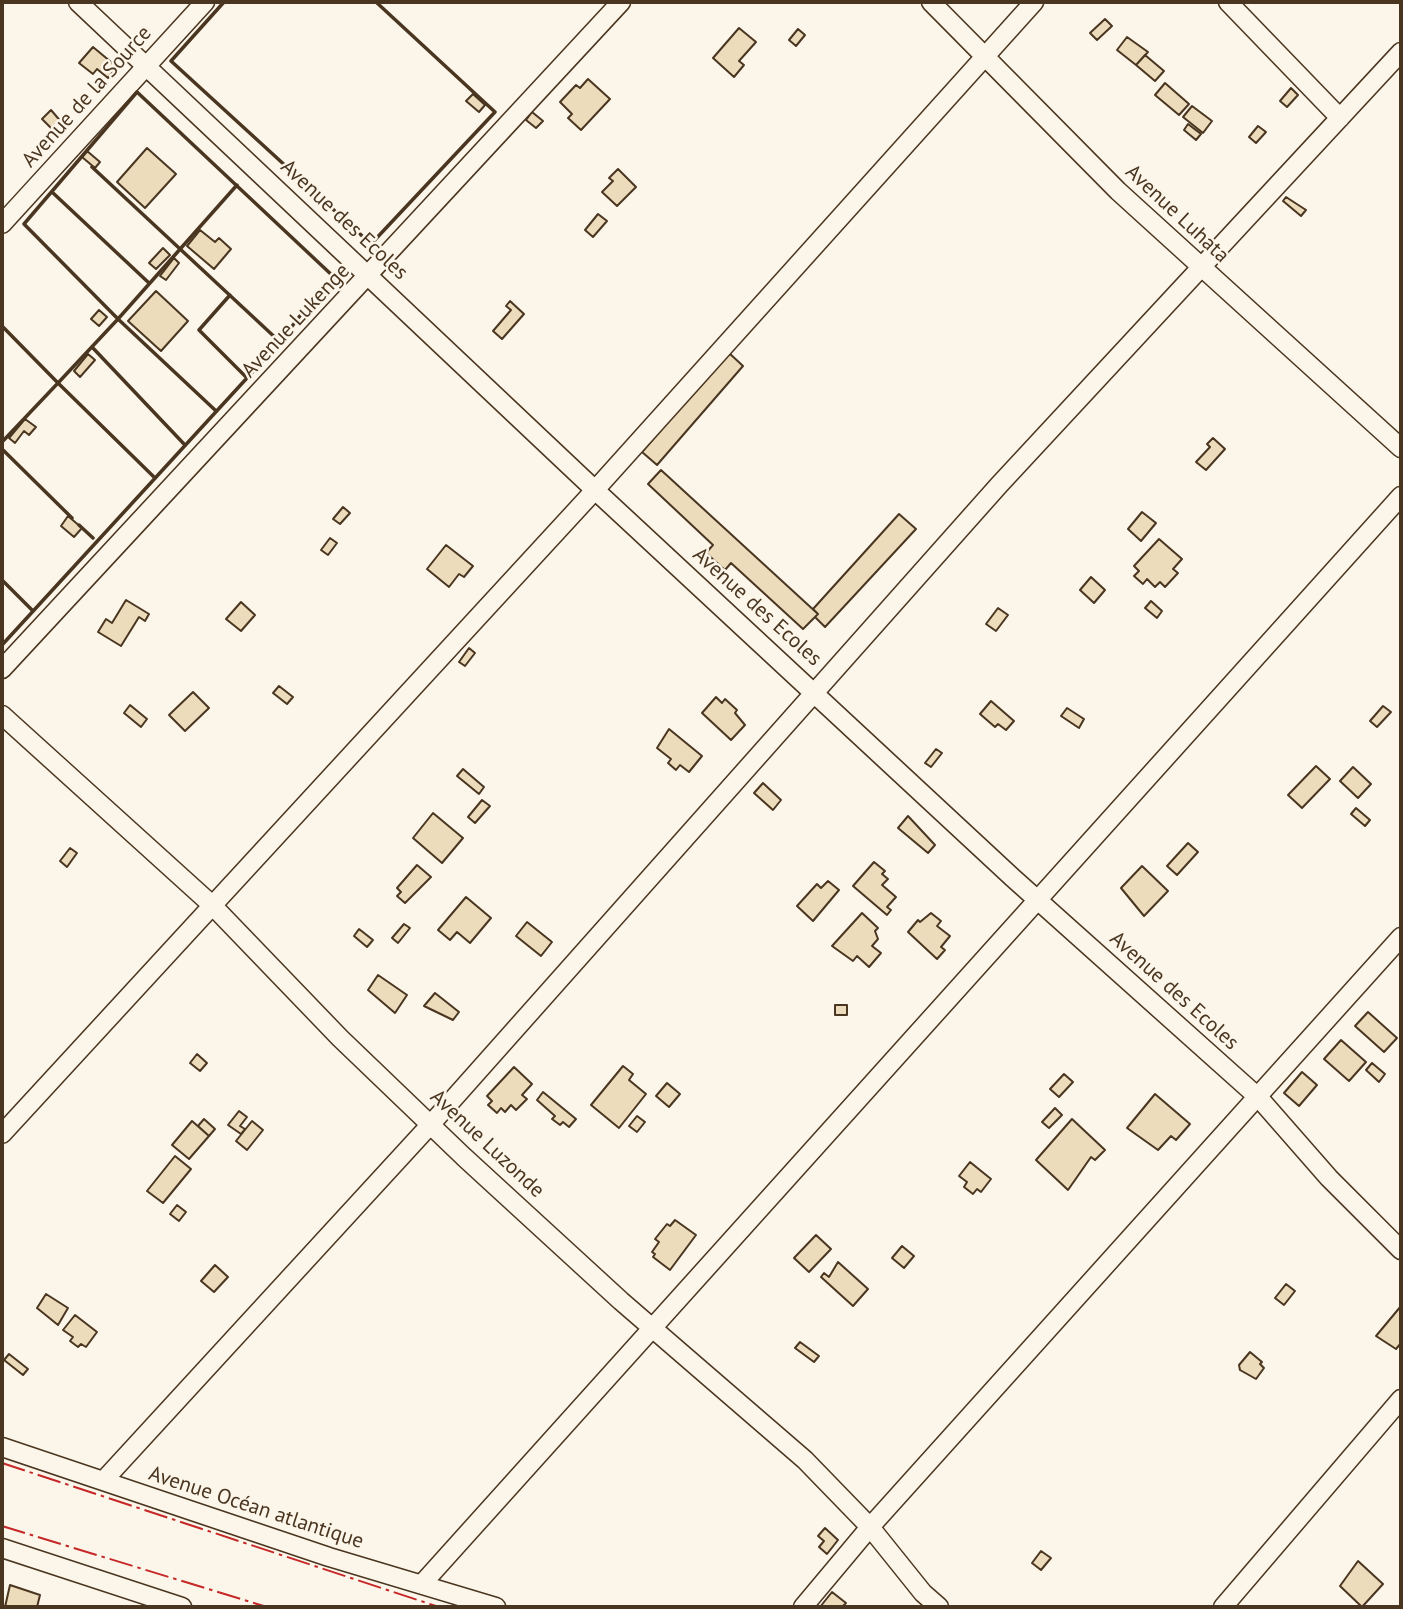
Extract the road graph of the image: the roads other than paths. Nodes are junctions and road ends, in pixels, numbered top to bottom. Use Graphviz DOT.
graph roads {
  1 [pos="78,2"];
  2 [pos="205,2"];
  3 [pos="621,2"];
  4 [pos="931,2"];
  5 [pos="1034,2"];
  6 [pos="1228,2"];
  7 [pos="1401,52"];
  8 [pos="985,57"];
  9 [pos="147,65"];
  10 [pos="1340,118"];
  11 [pos="2,224"];
  12 [pos="1200,268"];
  13 [pos="369,276"];
  14 [pos="1401,448"];
  15 [pos="595,490"];
  16 [pos="1401,496"];
  17 [pos="2,669"];
  18 [pos="816,692"];
  19 [pos="2,715"];
  20 [pos="1036,898"];
  21 [pos="212,905"];
  22 [pos="1401,937"];
  23 [pos="1259,1098"];
  24 [pos="431,1124"];
  25 [pos="2,1133"];
  26 [pos="1401,1250"];
  27 [pos="654,1327"];
  28 [pos="1401,1399"];
  29 [pos="2,1447"];
  30 [pos="104,1480"];
  31 [pos="870,1527"];
  32 [pos="2,1548"];
  33 [pos="422,1584"];
  34 [pos="135,1600"];
  35 [pos="182,1607"];
  36 [pos="496,1607"];
  37 [pos="803,1607"];
  38 [pos="939,1607"];
  39 [pos="1223,1607"];
  1 -- 9 [label="street, Avenue des Ecoles"];
  2 -- 9 [label="street, Avenue de la Source"];
  3 -- 13 [label="street, Avenue Lukenge"];
  4 -- 8 [label="street, Avenue Luhata"];
  5 -- 8 [label="street"];
  6 -- 10 [label="street"];
  7 -- 10 [label="street"];
  8 -- 12 [label="street, Avenue Luhata"];
  8 -- 15 [label="street"];
  9 -- 11 [label="street, Avenue de la Source"];
  9 -- 13 [label="street, Avenue des Ecoles"];
  10 -- 12 [label="street"];
  12 -- 14 [label="street, Avenue Luhata"];
  12 -- 18 [label="street"];
  13 -- 15 [label="street, Avenue des Ecoles"];
  13 -- 17 [label="street, Avenue Lukenge"];
  15 -- 18 [label="street, Avenue des Ecoles"];
  15 -- 21 [label="street"];
  16 -- 20 [label="street"];
  18 -- 20 [label="street, Avenue des Ecoles"];
  18 -- 24 [label="street"];
  19 -- 21 [label="street, Avenue Luzonde"];
  20 -- 23 [label="street, Avenue des Ecoles"];
  20 -- 27 [label="street"];
  21 -- 24 [label="street, Avenue Luzonde"];
  21 -- 25 [label="street"];
  22 -- 23 [label="street"];
  23 -- 26 [label="street, Avenue des Ecoles"];
  23 -- 31 [label="street"];
  24 -- 27 [label="street, Avenue Luzonde"];
  24 -- 30 [label="street"];
  27 -- 31 [label="street, Avenue Luzonde"];
  27 -- 33 [label="street"];
  28 -- 39 [label="street"];
  29 -- 30 [label="street, Avenue Océan atlantique"];
  30 -- 33 [label="street, Avenue Océan atlantique"];
  31 -- 37 [label="street"];
  31 -- 38 [label="street, Avenue Luzonde"];
  32 -- 34 [label="street"];
  33 -- 36 [label="street, Avenue Océan atlantique"];
  34 -- 35 [label="street"];
}
